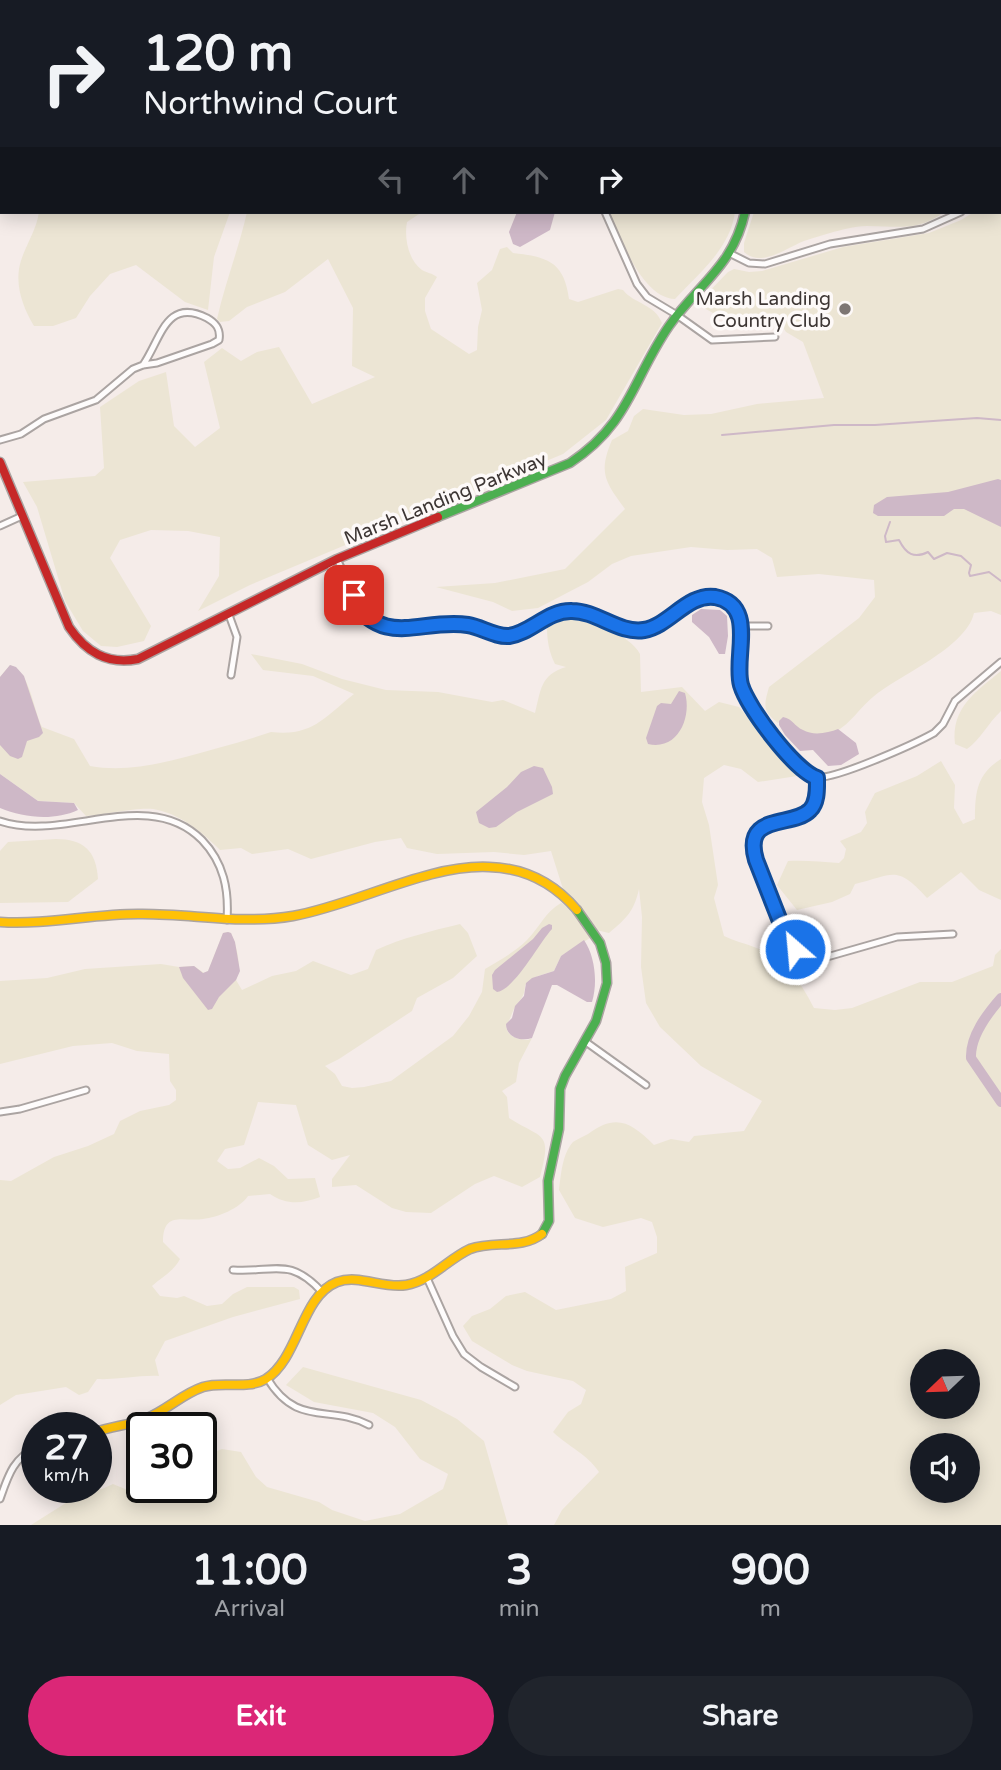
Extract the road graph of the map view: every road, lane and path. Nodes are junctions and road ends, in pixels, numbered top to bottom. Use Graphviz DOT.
graph roads {
  1 [pos="606,214"];
  2 [pos="745,214"];
  3 [pos="957,214"];
  4 [pos="731,254"];
  5 [pos="677,315"];
  6 [pos="775,337"];
  7 [pos="143,365"];
  8 [pos="0,440"];
  9 [pos="0,462"];
  10 [pos="22,516"];
  11 [pos="0,526"];
  12 [pos="333,561"];
  13 [pos="347,580"];
  14 [pos="338,584"];
  15 [pos="351,599"];
  16 [pos="229,615"];
  17 [pos="741,626"];
  18 [pos="768,626"];
  19 [pos="1001,662"];
  20 [pos="231,675"];
  21 [pos="817,778"];
  22 [pos="0,821"];
  23 [pos="228,920"];
  24 [pos="0,922"];
  25 [pos="953,934"];
  26 [pos="586,1042"];
  27 [pos="646,1086"];
  28 [pos="86,1090"];
  29 [pos="0,1112"];
  30 [pos="233,1270"];
  31 [pos="427,1278"];
  32 [pos="322,1292"];
  33 [pos="267,1378"];
  34 [pos="514,1387"];
  35 [pos="369,1424"];
  36 [pos="112,1428"];
  37 [pos="21,1456"];
  38 [pos="0,1499"];
  1 -- 5 [label="street"];
  2 -- 4 [label="street, Marsh Landing Parkway"];
  3 -- 4 [label="street"];
  4 -- 5 [label="street, Marsh Landing Parkway"];
  5 -- 6 [label="street"];
  5 -- 12 [label="street, Marsh Landing Parkway"];
  7 -- 7 [label="street"];
  7 -- 8 [label="street"];
  9 -- 10 [label="street, Marsh Landing Parkway"];
  10 -- 11 [label="street"];
  10 -- 16 [label="street, Marsh Landing Parkway"];
  12 -- 13 [label="street"];
  12 -- 14 [label="street"];
  12 -- 16 [label="street, Marsh Landing Parkway"];
  13 -- 14 [label="street"];
  13 -- 15 [label="street"];
  14 -- 15 [label="street"];
  15 -- 17 [label="street"];
  16 -- 20 [label="street"];
  17 -- 18 [label="street"];
  17 -- 21 [label="street"];
  19 -- 21 [label="street"];
  21 -- 25 [label="street"];
  22 -- 23 [label="street"];
  23 -- 24 [label="street"];
  23 -- 26 [label="street"];
  26 -- 27 [label="street"];
  26 -- 31 [label="street"];
  28 -- 29 [label="street"];
  30 -- 32 [label="street"];
  31 -- 32 [label="street"];
  31 -- 34 [label="street"];
  32 -- 33 [label="street"];
  33 -- 35 [label="street"];
  33 -- 36 [label="street"];
  37 -- 38 [label="street"];
}
